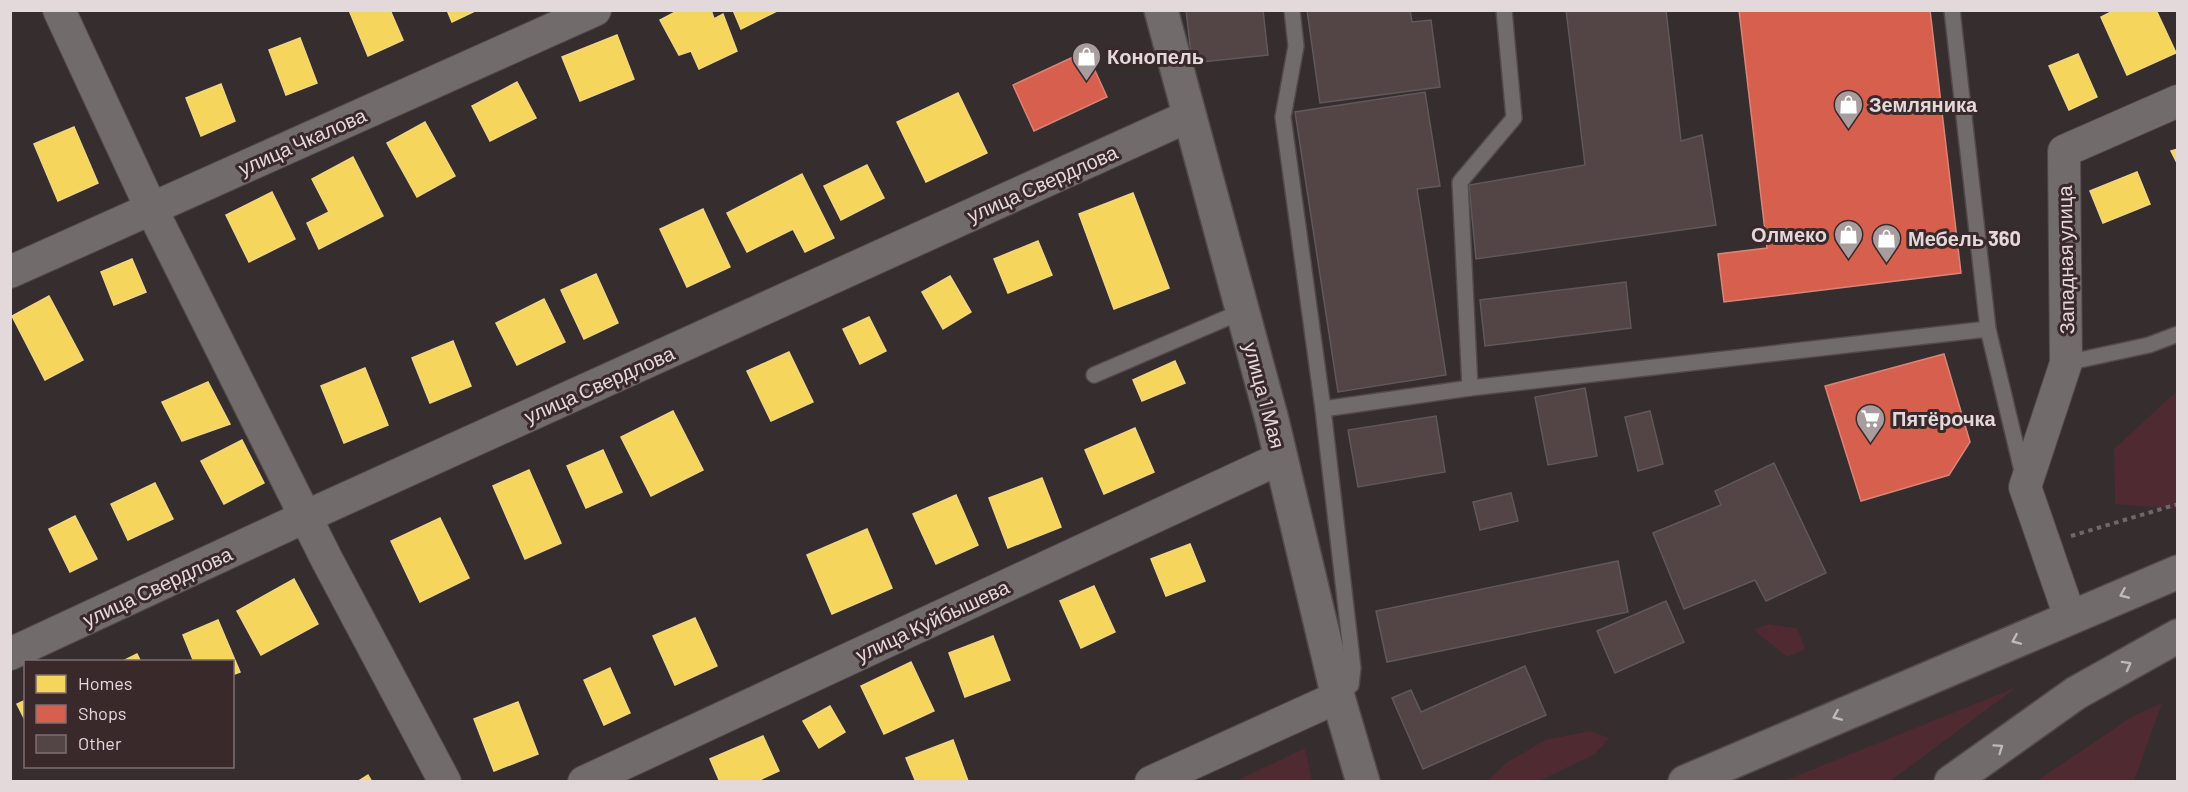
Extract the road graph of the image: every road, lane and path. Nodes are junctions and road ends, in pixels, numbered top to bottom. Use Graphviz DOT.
graph roads {
  1 [pos="59,10"];
  2 [pos="595,10"];
  3 [pos="1161,10"];
  4 [pos="1292,10"];
  5 [pos="1504,10"];
  6 [pos="1952,10"];
  7 [pos="2178,101"];
  8 [pos="1189,116"];
  9 [pos="151,208"];
  10 [pos="10,272"];
  11 [pos="1242,311"];
  12 [pos="1988,329"];
  13 [pos="2178,334"];
  14 [pos="2066,363"];
  15 [pos="1094,375"];
  16 [pos="1470,388"];
  17 [pos="1323,409"];
  18 [pos="1281,458"];
  19 [pos="2025,487"];
  20 [pos="2178,504"];
  21 [pos="307,516"];
  22 [pos="2045,544"];
  23 [pos="2178,572"];
  24 [pos="2070,617"];
  25 [pos="2178,636"];
  26 [pos="10,654"];
  27 [pos="1338,698"];
  28 [pos="445,782"];
  29 [pos="584,782"];
  30 [pos="1150,782"];
  31 [pos="1363,782"];
  32 [pos="1685,782"];
  33 [pos="1951,782"];
  1 -- 9 [label="street"];
  2 -- 9 [label="street, улица Чкалова"];
  3 -- 8 [label="street, улица 1 Мая"];
  4 -- 17 [label="lane"];
  5 -- 16 [label="lane"];
  6 -- 12 [label="lane"];
  7 -- 14 [label="street, Западная улица"];
  8 -- 11 [label="street, улица 1 Мая"];
  8 -- 21 [label="street, улица Свердлова"];
  9 -- 10 [label="street, улица Чкалова"];
  9 -- 21 [label="street"];
  11 -- 15 [label="lane"];
  11 -- 18 [label="street, улица 1 Мая"];
  12 -- 16 [label="lane"];
  12 -- 19 [label="lane"];
  13 -- 14 [label="lane"];
  14 -- 19 [label="street, Западная улица"];
  16 -- 17 [label="lane"];
  17 -- 27 [label="lane"];
  18 -- 27 [label="street, улица 1 Мая"];
  18 -- 29 [label="street, улица Куйбышева"];
  19 -- 22 [label="street"];
  20 -- 22 [label="path"];
  21 -- 26 [label="street, улица Свердлова"];
  21 -- 28 [label="street"];
  22 -- 24 [label="street"];
  23 -- 24 [label="street, one-way"];
  24 -- 32 [label="street, one-way"];
  33 -- 25 [label="street, one-way"];
  27 -- 30 [label="street"];
  27 -- 31 [label="street, улица 1 Мая"];
}
